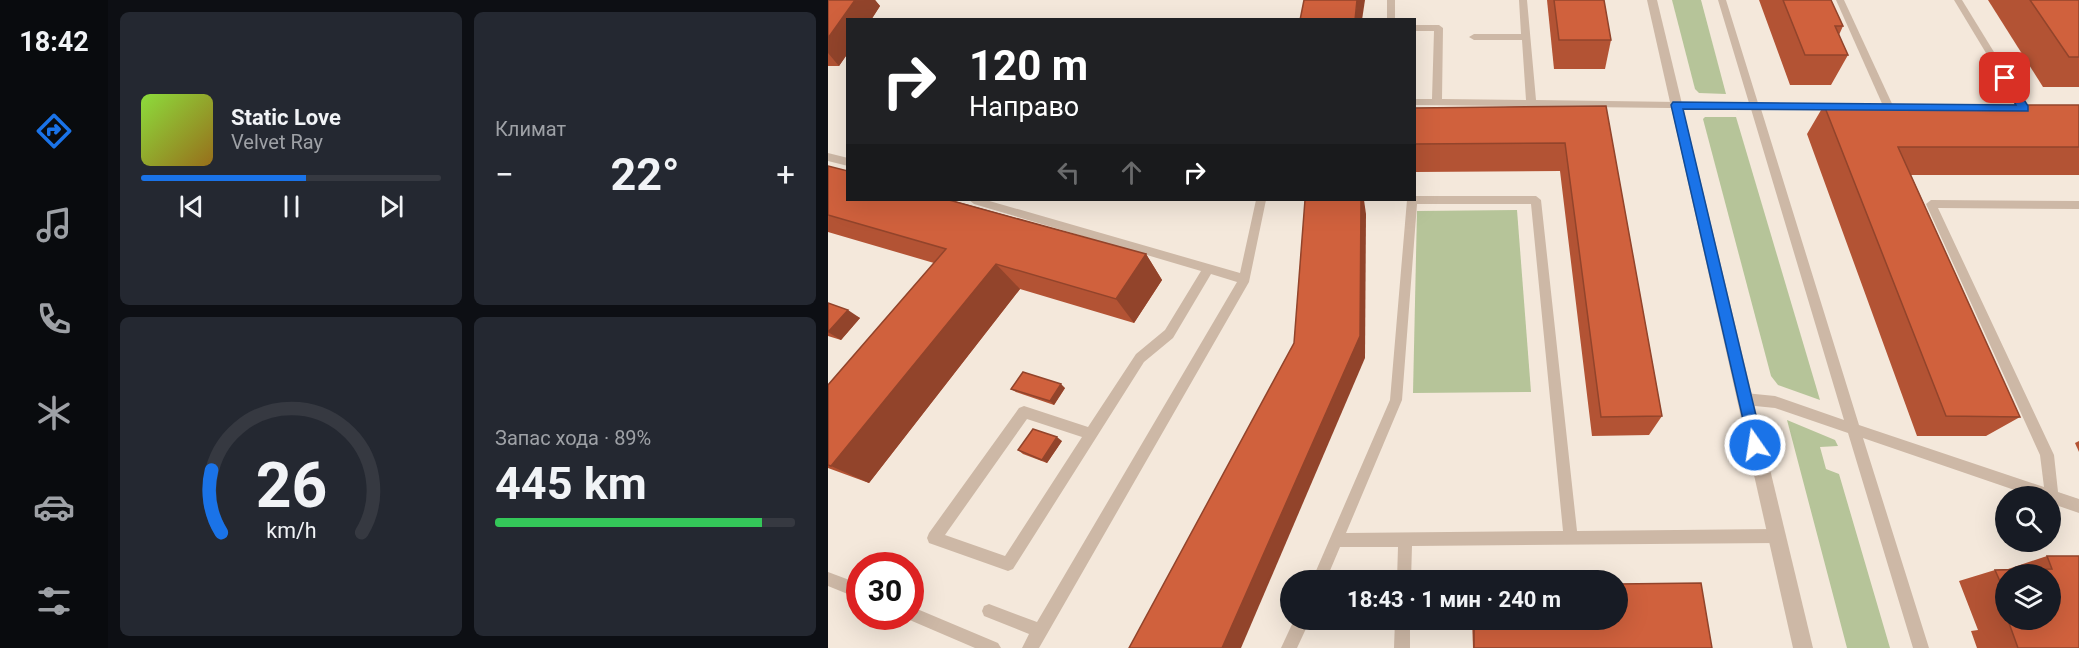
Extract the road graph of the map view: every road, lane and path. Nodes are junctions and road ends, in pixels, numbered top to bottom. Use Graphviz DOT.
graph roads {
  1 [pos="1391,0"];
  2 [pos="1523,0"];
  3 [pos="1652,0"];
  4 [pos="1722,0"];
  5 [pos="1840,0"];
  6 [pos="1958,0"];
  7 [pos="1391,18"];
  8 [pos="1416,28"];
  9 [pos="1474,37"];
  10 [pos="1526,37"];
  11 [pos="1416,102"];
  12 [pos="1437,102"];
  13 [pos="1531,102"];
  14 [pos="1677,105"];
  15 [pos="1755,106"];
  16 [pos="1845,108"];
  17 [pos="1878,108"];
  18 [pos="1889,108"];
  19 [pos="1900,108"];
  20 [pos="2013,109"];
  21 [pos="828,157"];
  22 [pos="846,162"];
  23 [pos="1416,200"];
  24 [pos="977,201"];
  25 [pos="1261,201"];
  26 [pos="1412,201"];
  27 [pos="2079,205"];
  28 [pos="1209,268"];
  29 [pos="1245,279"];
  30 [pos="1745,399"];
  31 [pos="1856,431"];
  32 [pos="1091,434"];
  33 [pos="2022,486"];
  34 [pos="2051,486"];
  35 [pos="2061,499"];
  36 [pos="2079,506"];
  37 [pos="1777,536"];
  38 [pos="1571,538"];
  39 [pos="1336,540"];
  40 [pos="1406,540"];
  41 [pos="1323,570"];
  42 [pos="1404,570"];
  43 [pos="828,579"];
  44 [pos="846,586"];
  45 [pos="989,611"];
  46 [pos="924,620"];
  47 [pos="1297,630"];
  48 [pos="1403,630"];
  49 [pos="1040,631"];
  50 [pos="993,648"];
  51 [pos="1030,648"];
  52 [pos="1289,648"];
  53 [pos="1402,648"];
  54 [pos="1803,648"];
  55 [pos="1921,648"];
  1 -- 7 [label="lane"];
  2 -- 10 [label="lane"];
  3 -- 14 [label="street"];
  4 -- 15 [label="lane"];
  5 -- 18 [label="lane"];
  6 -- 20 [label="lane"];
  8 -- 12 [label="lane"];
  9 -- 10 [label="lane"];
  10 -- 13 [label="lane"];
  11 -- 12 [label="lane"];
  12 -- 13 [label="lane"];
  13 -- 14 [label="lane"];
  14 -- 15 [label="lane"];
  14 -- 30 [label="street"];
  15 -- 16 [label="lane"];
  15 -- 31 [label="lane"];
  17 -- 18 [label="lane"];
  18 -- 19 [label="lane"];
  21 -- 22 [label="lane"];
  23 -- 38 [label="lane"];
  24 -- 28 [label="lane"];
  25 -- 29 [label="lane"];
  26 -- 39 [label="lane"];
  27 -- 34 [label="lane"];
  28 -- 29 [label="lane"];
  28 -- 32 [label="lane"];
  29 -- 49 [label="lane"];
  30 -- 31 [label="lane"];
  30 -- 37 [label="street"];
  31 -- 33 [label="lane"];
  31 -- 55 [label="lane"];
  32 -- 32 [label="lane"];
  35 -- 36 [label="lane"];
  37 -- 38 [label="lane"];
  37 -- 54 [label="street"];
  38 -- 40 [label="lane"];
  39 -- 40 [label="lane"];
  39 -- 41 [label="lane"];
  40 -- 42 [label="lane"];
  43 -- 44 [label="lane"];
  45 -- 49 [label="lane"];
  46 -- 50 [label="lane"];
  47 -- 52 [label="lane"];
  48 -- 53 [label="lane"];
  49 -- 51 [label="lane"];
}
